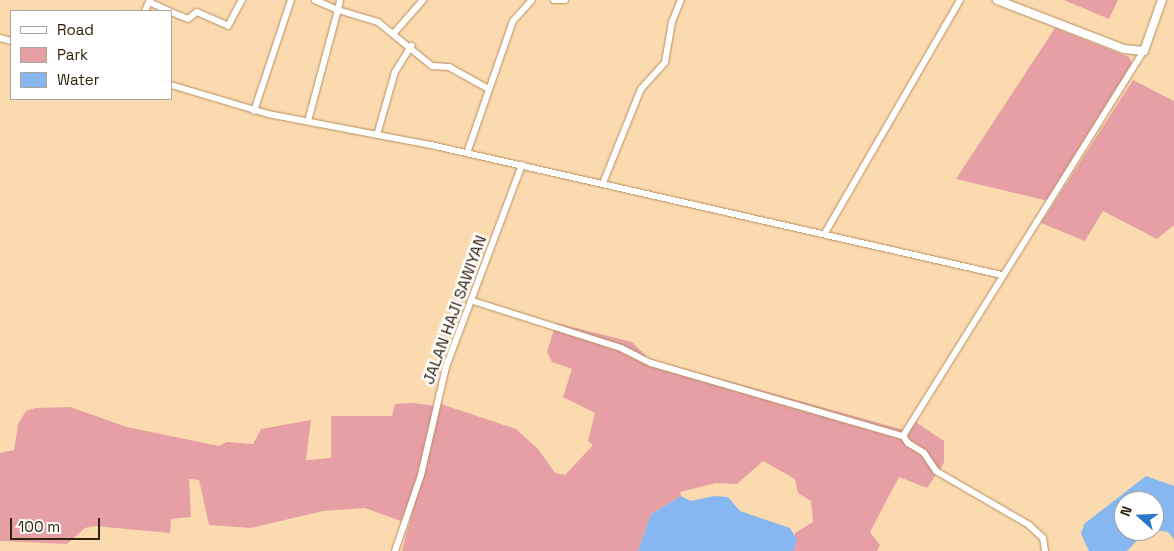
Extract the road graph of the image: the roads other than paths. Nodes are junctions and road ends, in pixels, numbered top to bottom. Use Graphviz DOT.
graph roads {
  1 [pos="242,0"];
  2 [pos="292,0"];
  3 [pos="315,0"];
  4 [pos="340,0"];
  5 [pos="423,0"];
  6 [pos="532,0"];
  7 [pos="554,0"];
  8 [pos="565,0"];
  9 [pos="681,0"];
  10 [pos="960,0"];
  11 [pos="997,0"];
  12 [pos="1162,0"];
  13 [pos="149,1"];
  14 [pos="166,10"];
  15 [pos="338,10"];
  16 [pos="172,13"];
  17 [pos="394,33"];
  18 [pos="410,46"];
  19 [pos="1144,52"];
  20 [pos="172,84"];
  21 [pos="487,88"];
  22 [pos="254,111"];
  23 [pos="308,121"];
  24 [pos="377,135"];
  25 [pos="467,153"];
  26 [pos="522,165"];
  27 [pos="603,183"];
  28 [pos="825,233"];
  29 [pos="1002,275"];
  30 [pos="473,301"];
  31 [pos="903,436"];
  32 [pos="395,551"];
  33 [pos="1045,551"];
  1 -- 16 [label="street"];
  2 -- 22 [label="street"];
  3 -- 15 [label="street"];
  4 -- 15 [label="street"];
  5 -- 17 [label="street"];
  6 -- 21 [label="street"];
  7 -- 8 [label="street"];
  9 -- 27 [label="street"];
  10 -- 28 [label="street"];
  11 -- 19 [label="street"];
  12 -- 19 [label="street"];
  13 -- 14 [label="street"];
  15 -- 17 [label="street"];
  15 -- 23 [label="street"];
  17 -- 18 [label="street"];
  18 -- 21 [label="street"];
  18 -- 24 [label="street"];
  19 -- 29 [label="street"];
  20 -- 22 [label="street"];
  21 -- 25 [label="street"];
  22 -- 23 [label="street"];
  23 -- 24 [label="street"];
  24 -- 25 [label="street"];
  25 -- 26 [label="street"];
  26 -- 27 [label="street"];
  26 -- 30 [label="street, JALAN HAJI SAWIYAN"];
  27 -- 28 [label="street"];
  28 -- 29 [label="street"];
  29 -- 31 [label="street"];
  30 -- 31 [label="street"];
  30 -- 32 [label="street, JALAN HAJI SAWIYAN"];
  31 -- 33 [label="street"];
}
